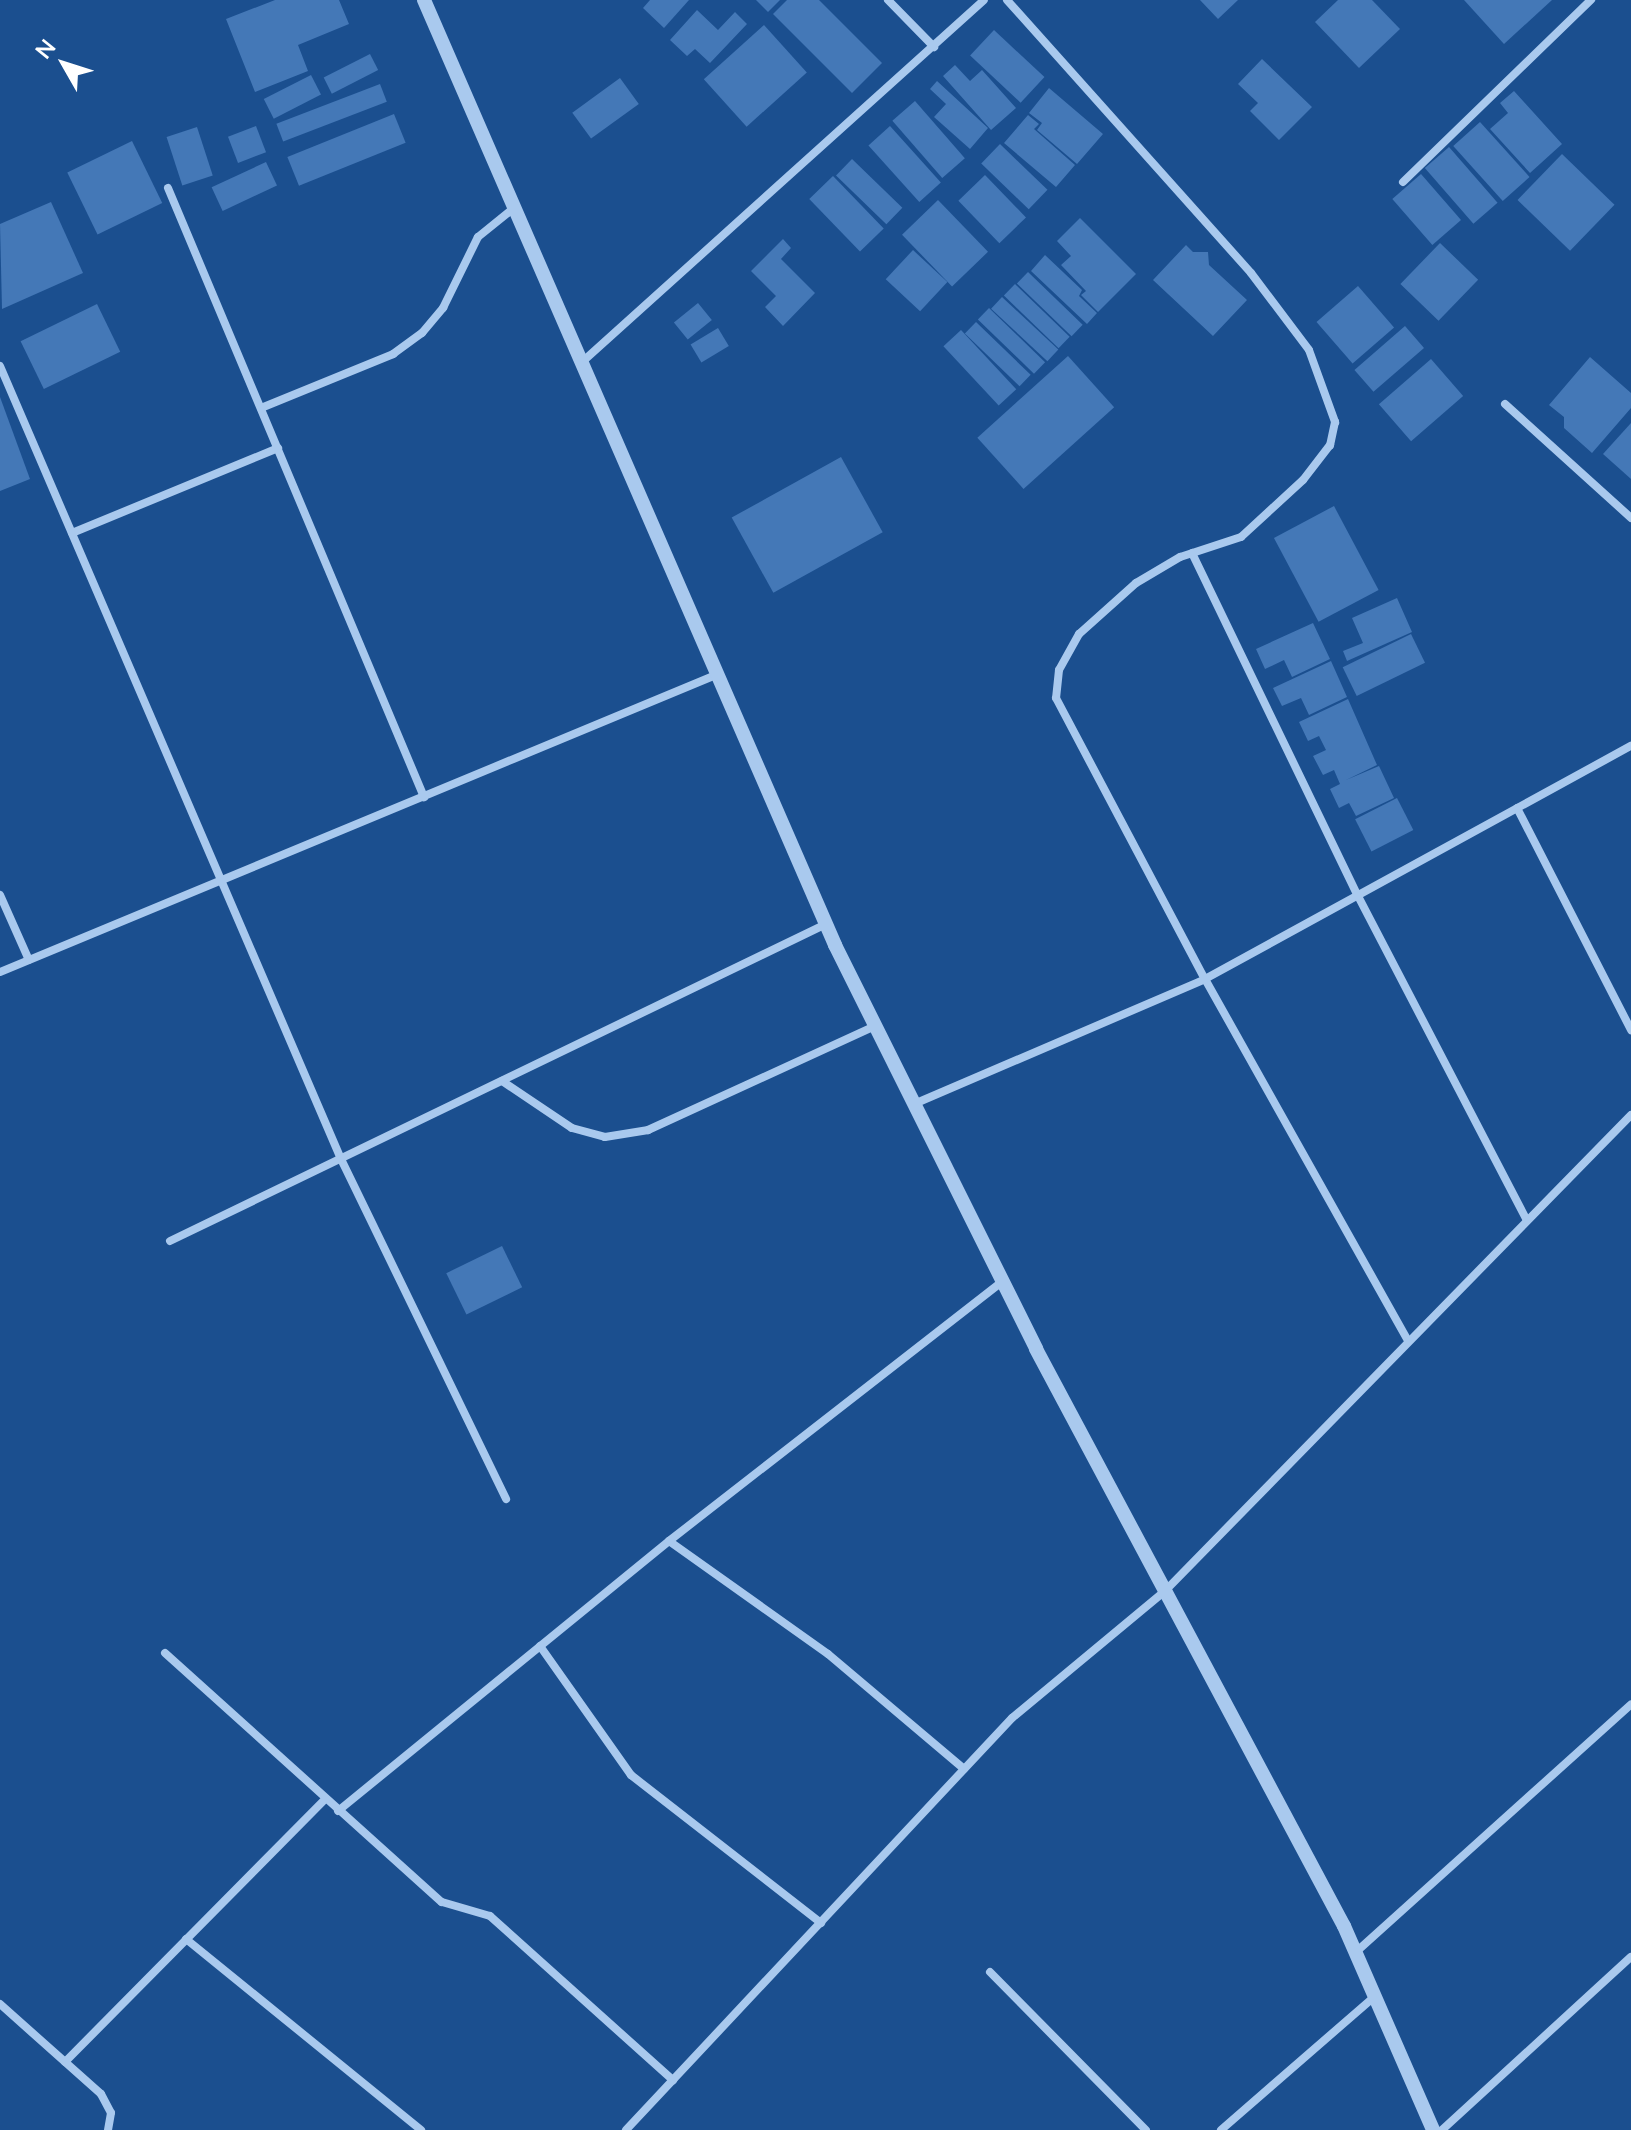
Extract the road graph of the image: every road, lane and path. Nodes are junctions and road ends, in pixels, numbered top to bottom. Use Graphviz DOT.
graph roads {
  1 [pos="424,0"];
  2 [pos="888,0"];
  3 [pos="984,0"];
  4 [pos="1007,0"];
  5 [pos="1591,0"];
  6 [pos="934,47"];
  7 [pos="1403,182"];
  8 [pos="168,188"];
  9 [pos="514,208"];
  10 [pos="581,363"];
  11 [pos="0,366"];
  12 [pos="1505,404"];
  13 [pos="261,408"];
  14 [pos="278,448"];
  15 [pos="1631,518"];
  16 [pos="72,533"];
  17 [pos="1192,553"];
  18 [pos="716,675"];
  19 [pos="1631,746"];
  20 [pos="424,797"];
  21 [pos="1517,808"];
  22 [pos="221,880"];
  23 [pos="0,895"];
  24 [pos="1358,896"];
  25 [pos="826,924"];
  26 [pos="29,960"];
  27 [pos="0,972"];
  28 [pos="1205,979"];
  29 [pos="875,1026"];
  30 [pos="1631,1030"];
  31 [pos="502,1081"];
  32 [pos="914,1104"];
  33 [pos="1631,1115"];
  34 [pos="341,1159"];
  35 [pos="1527,1220"];
  36 [pos="170,1241"];
  37 [pos="1002,1282"];
  38 [pos="1408,1341"];
  39 [pos="506,1499"];
  40 [pos="669,1541"];
  41 [pos="1165,1591"];
  42 [pos="540,1646"];
  43 [pos="165,1653"];
  44 [pos="1631,1704"];
  45 [pos="964,1769"];
  46 [pos="325,1799"];
  47 [pos="338,1811"];
  48 [pos="821,1923"];
  49 [pos="186,1939"];
  50 [pos="1356,1952"];
  51 [pos="1631,1957"];
  52 [pos="990,1972"];
  53 [pos="1375,1996"];
  54 [pos="0,2004"];
  55 [pos="65,2062"];
  56 [pos="673,2080"];
  57 [pos="108,2130"];
  58 [pos="421,2130"];
  59 [pos="626,2130"];
  60 [pos="1146,2130"];
  61 [pos="1221,2130"];
  62 [pos="1433,2130"];
  63 [pos="1442,2130"];
  1 -- 9 [label="street"];
  2 -- 6 [label="street"];
  3 -- 6 [label="street"];
  4 -- 17 [label="street"];
  5 -- 7 [label="street"];
  6 -- 10 [label="street"];
  8 -- 13 [label="street"];
  9 -- 10 [label="street"];
  9 -- 13 [label="street"];
  10 -- 18 [label="street"];
  11 -- 16 [label="street"];
  12 -- 15 [label="street"];
  13 -- 14 [label="street"];
  14 -- 16 [label="street"];
  14 -- 20 [label="street"];
  16 -- 22 [label="street"];
  17 -- 24 [label="street"];
  17 -- 28 [label="street"];
  18 -- 20 [label="street"];
  18 -- 25 [label="street"];
  19 -- 21 [label="street"];
  20 -- 22 [label="street"];
  21 -- 24 [label="street"];
  21 -- 30 [label="street"];
  22 -- 26 [label="street"];
  22 -- 34 [label="street"];
  23 -- 26 [label="street"];
  24 -- 28 [label="street"];
  24 -- 35 [label="street"];
  25 -- 29 [label="street"];
  25 -- 31 [label="street"];
  26 -- 27 [label="street"];
  28 -- 32 [label="street"];
  28 -- 38 [label="street"];
  29 -- 31 [label="street"];
  29 -- 32 [label="street"];
  31 -- 34 [label="street"];
  32 -- 37 [label="street"];
  33 -- 35 [label="street"];
  34 -- 36 [label="street"];
  34 -- 39 [label="street"];
  35 -- 38 [label="street"];
  37 -- 40 [label="street"];
  37 -- 41 [label="street"];
  38 -- 41 [label="street"];
  40 -- 42 [label="street"];
  40 -- 45 [label="street"];
  41 -- 45 [label="street"];
  41 -- 50 [label="street"];
  42 -- 47 [label="street"];
  42 -- 48 [label="street"];
  43 -- 46 [label="street"];
  44 -- 50 [label="street"];
  45 -- 48 [label="street"];
  46 -- 47 [label="street"];
  46 -- 49 [label="street"];
  47 -- 56 [label="street"];
  48 -- 56 [label="street"];
  49 -- 55 [label="street"];
  49 -- 58 [label="street"];
  50 -- 53 [label="street"];
  51 -- 63 [label="street"];
  52 -- 60 [label="street"];
  53 -- 61 [label="street"];
  53 -- 62 [label="street"];
  54 -- 55 [label="street"];
  55 -- 57 [label="street"];
  56 -- 59 [label="street"];
}
